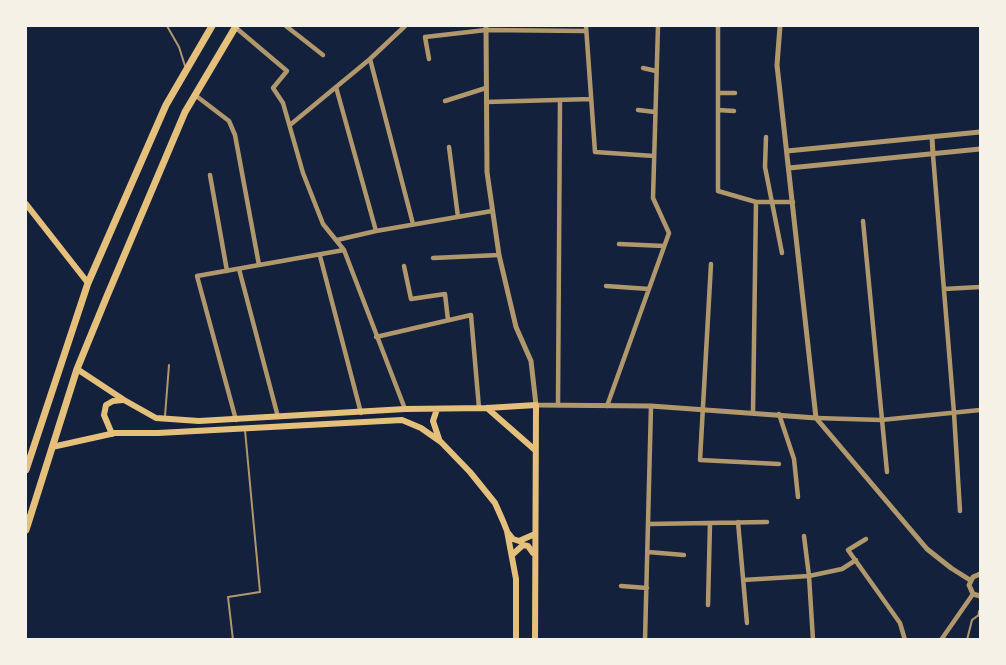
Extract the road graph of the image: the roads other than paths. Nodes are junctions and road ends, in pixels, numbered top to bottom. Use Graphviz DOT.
graph roads {
  1 [pos="167,26"];
  2 [pos="212,26"];
  3 [pos="235,26"];
  4 [pos="286,26"];
  5 [pos="405,26"];
  6 [pos="658,26"];
  7 [pos="718,26"];
  8 [pos="780,26"];
  9 [pos="486,28"];
  10 [pos="586,28"];
  11 [pos="323,55"];
  12 [pos="370,58"];
  13 [pos="429,59"];
  14 [pos="643,68"];
  15 [pos="186,69"];
  16 [pos="656,71"];
  17 [pos="336,87"];
  18 [pos="486,88"];
  19 [pos="718,93"];
  20 [pos="735,93"];
  21 [pos="195,95"];
  22 [pos="591,99"];
  23 [pos="560,100"];
  24 [pos="445,101"];
  25 [pos="486,102"];
  26 [pos="638,110"];
  27 [pos="718,110"];
  28 [pos="734,111"];
  29 [pos="655,112"];
  30 [pos="290,125"];
  31 [pos="981,132"];
  32 [pos="766,137"];
  33 [pos="932,137"];
  34 [pos="449,147"];
  35 [pos="981,148"];
  36 [pos="787,151"];
  37 [pos="933,155"];
  38 [pos="654,156"];
  39 [pos="789,168"];
  40 [pos="210,174"];
  41 [pos="756,202"];
  42 [pos="773,202"];
  43 [pos="793,202"];
  44 [pos="26,204"];
  45 [pos="492,211"];
  46 [pos="458,216"];
  47 [pos="863,221"];
  48 [pos="413,224"];
  49 [pos="376,231"];
  50 [pos="337,240"];
  51 [pos="619,243"];
  52 [pos="664,246"];
  53 [pos="344,250"];
  54 [pos="782,253"];
  55 [pos="499,255"];
  56 [pos="320,256"];
  57 [pos="433,258"];
  58 [pos="711,264"];
  59 [pos="259,265"];
  60 [pos="404,266"];
  61 [pos="239,269"];
  62 [pos="227,271"];
  63 [pos="88,283"];
  64 [pos="606,286"];
  65 [pos="981,287"];
  66 [pos="649,289"];
  67 [pos="944,290"];
  68 [pos="448,320"];
  69 [pos="376,337"];
  70 [pos="169,365"];
  71 [pos="77,369"];
  72 [pos="124,400"];
  73 [pos="536,405"];
  74 [pos="558,405"];
  75 [pos="607,406"];
  76 [pos="651,406"];
  77 [pos="479,408"];
  78 [pos="487,408"];
  79 [pos="405,409"];
  80 [pos="437,409"];
  81 [pos="704,409"];
  82 [pos="981,410"];
  83 [pos="361,413"];
  84 [pos="753,413"];
  85 [pos="954,413"];
  86 [pos="779,414"];
  87 [pos="278,417"];
  88 [pos="165,418"];
  89 [pos="816,418"];
  90 [pos="236,420"];
  91 [pos="881,420"];
  92 [pos="244,428"];
  93 [pos="112,434"];
  94 [pos="441,442"];
  95 [pos="52,447"];
  96 [pos="535,450"];
  97 [pos="779,464"];
  98 [pos="26,470"];
  99 [pos="887,472"];
  100 [pos="798,497"];
  101 [pos="960,511"];
  102 [pos="738,522"];
  103 [pos="767,522"];
  104 [pos="710,523"];
  105 [pos="649,524"];
  106 [pos="26,530"];
  107 [pos="507,531"];
  108 [pos="535,534"];
  109 [pos="804,536"];
  110 [pos="866,539"];
  111 [pos="648,552"];
  112 [pos="512,555"];
  113 [pos="684,555"];
  114 [pos="535,556"];
  115 [pos="856,560"];
  116 [pos="981,574"];
  117 [pos="809,576"];
  118 [pos="743,580"];
  119 [pos="970,580"];
  120 [pos="621,586"];
  121 [pos="647,588"];
  122 [pos="973,594"];
  123 [pos="981,596"];
  124 [pos="708,605"];
  125 [pos="980,614"];
  126 [pos="747,623"];
  127 [pos="233,639"];
  128 [pos="516,639"];
  129 [pos="535,639"];
  130 [pos="645,639"];
  131 [pos="813,639"];
  132 [pos="905,639"];
  133 [pos="941,639"];
  134 [pos="967,639"];
  1 -- 15 [label="lane"];
  2 -- 15 [label="highway"];
  3 -- 21 [label="highway"];
  3 -- 30 [label="street"];
  4 -- 11 [label="street"];
  5 -- 12 [label="street"];
  6 -- 16 [label="street"];
  7 -- 19 [label="street"];
  8 -- 36 [label="street"];
  9 -- 10 [label="street"];
  9 -- 13 [label="street"];
  9 -- 18 [label="street"];
  10 -- 22 [label="street"];
  12 -- 17 [label="street"];
  12 -- 48 [label="street"];
  14 -- 16 [label="street"];
  15 -- 63 [label="highway"];
  16 -- 29 [label="street"];
  17 -- 30 [label="street"];
  17 -- 49 [label="street"];
  18 -- 24 [label="street"];
  18 -- 25 [label="street"];
  19 -- 20 [label="street"];
  19 -- 27 [label="street"];
  21 -- 59 [label="street"];
  21 -- 71 [label="highway"];
  22 -- 23 [label="street"];
  22 -- 38 [label="street"];
  23 -- 25 [label="street"];
  23 -- 74 [label="street"];
  25 -- 45 [label="street"];
  26 -- 29 [label="street"];
  27 -- 28 [label="street"];
  27 -- 41 [label="street"];
  29 -- 38 [label="street"];
  30 -- 50 [label="street"];
  31 -- 33 [label="street"];
  32 -- 42 [label="street"];
  33 -- 36 [label="street"];
  33 -- 37 [label="street"];
  34 -- 46 [label="street"];
  35 -- 37 [label="street"];
  36 -- 39 [label="street"];
  37 -- 39 [label="street"];
  37 -- 67 [label="street"];
  38 -- 52 [label="street"];
  39 -- 43 [label="street"];
  40 -- 62 [label="street"];
  41 -- 42 [label="street"];
  41 -- 84 [label="street"];
  42 -- 43 [label="street"];
  42 -- 54 [label="street"];
  43 -- 89 [label="street"];
  44 -- 63 [label="main road"];
  45 -- 46 [label="street"];
  45 -- 55 [label="street"];
  46 -- 48 [label="street"];
  47 -- 91 [label="street"];
  48 -- 49 [label="street"];
  49 -- 50 [label="street"];
  50 -- 53 [label="street"];
  51 -- 52 [label="street"];
  52 -- 66 [label="street"];
  53 -- 56 [label="street"];
  53 -- 69 [label="street"];
  55 -- 57 [label="street"];
  55 -- 73 [label="street"];
  56 -- 59 [label="street"];
  56 -- 83 [label="street"];
  58 -- 81 [label="street"];
  59 -- 61 [label="street"];
  60 -- 68 [label="street"];
  61 -- 62 [label="street"];
  61 -- 87 [label="street"];
  62 -- 90 [label="street"];
  63 -- 98 [label="highway"];
  64 -- 66 [label="street"];
  65 -- 67 [label="street"];
  66 -- 75 [label="street"];
  67 -- 85 [label="street"];
  68 -- 69 [label="street"];
  68 -- 77 [label="street"];
  69 -- 79 [label="street"];
  70 -- 88 [label="lane"];
  71 -- 72 [label="main road"];
  71 -- 95 [label="highway"];
  72 -- 88 [label="main road"];
  72 -- 93 [label="main road"];
  73 -- 74 [label="street"];
  73 -- 78 [label="main road"];
  73 -- 96 [label="main road"];
  74 -- 75 [label="street"];
  75 -- 76 [label="street"];
  76 -- 81 [label="street"];
  76 -- 105 [label="street"];
  77 -- 78 [label="main road"];
  77 -- 80 [label="main road"];
  78 -- 96 [label="main road"];
  79 -- 80 [label="main road"];
  79 -- 83 [label="main road"];
  80 -- 94 [label="main road"];
  81 -- 84 [label="street"];
  81 -- 97 [label="street"];
  82 -- 85 [label="street"];
  83 -- 87 [label="main road"];
  84 -- 86 [label="street"];
  85 -- 91 [label="street"];
  85 -- 101 [label="street"];
  86 -- 89 [label="street"];
  86 -- 100 [label="street"];
  87 -- 90 [label="main road"];
  88 -- 90 [label="main road"];
  89 -- 91 [label="street"];
  89 -- 119 [label="street"];
  91 -- 99 [label="street"];
  92 -- 93 [label="main road"];
  92 -- 94 [label="main road"];
  92 -- 127 [label="lane"];
  93 -- 95 [label="main road"];
  94 -- 107 [label="main road"];
  95 -- 106 [label="highway"];
  96 -- 108 [label="main road"];
  102 -- 103 [label="street"];
  102 -- 104 [label="street"];
  102 -- 118 [label="street"];
  104 -- 105 [label="street"];
  104 -- 124 [label="street"];
  105 -- 111 [label="street"];
  107 -- 108 [label="main road"];
  107 -- 112 [label="main road"];
  108 -- 114 [label="main road"];
  109 -- 117 [label="street"];
  110 -- 115 [label="street"];
  111 -- 113 [label="street"];
  111 -- 121 [label="street"];
  112 -- 114 [label="main road"];
  112 -- 128 [label="main road"];
  114 -- 129 [label="main road"];
  115 -- 117 [label="street"];
  115 -- 132 [label="street"];
  116 -- 119 [label="street"];
  117 -- 118 [label="street"];
  117 -- 131 [label="street"];
  118 -- 126 [label="street"];
  119 -- 122 [label="street"];
  120 -- 121 [label="street"];
  121 -- 130 [label="street"];
  122 -- 123 [label="street"];
  122 -- 133 [label="street"];
  125 -- 134 [label="lane"];
}
